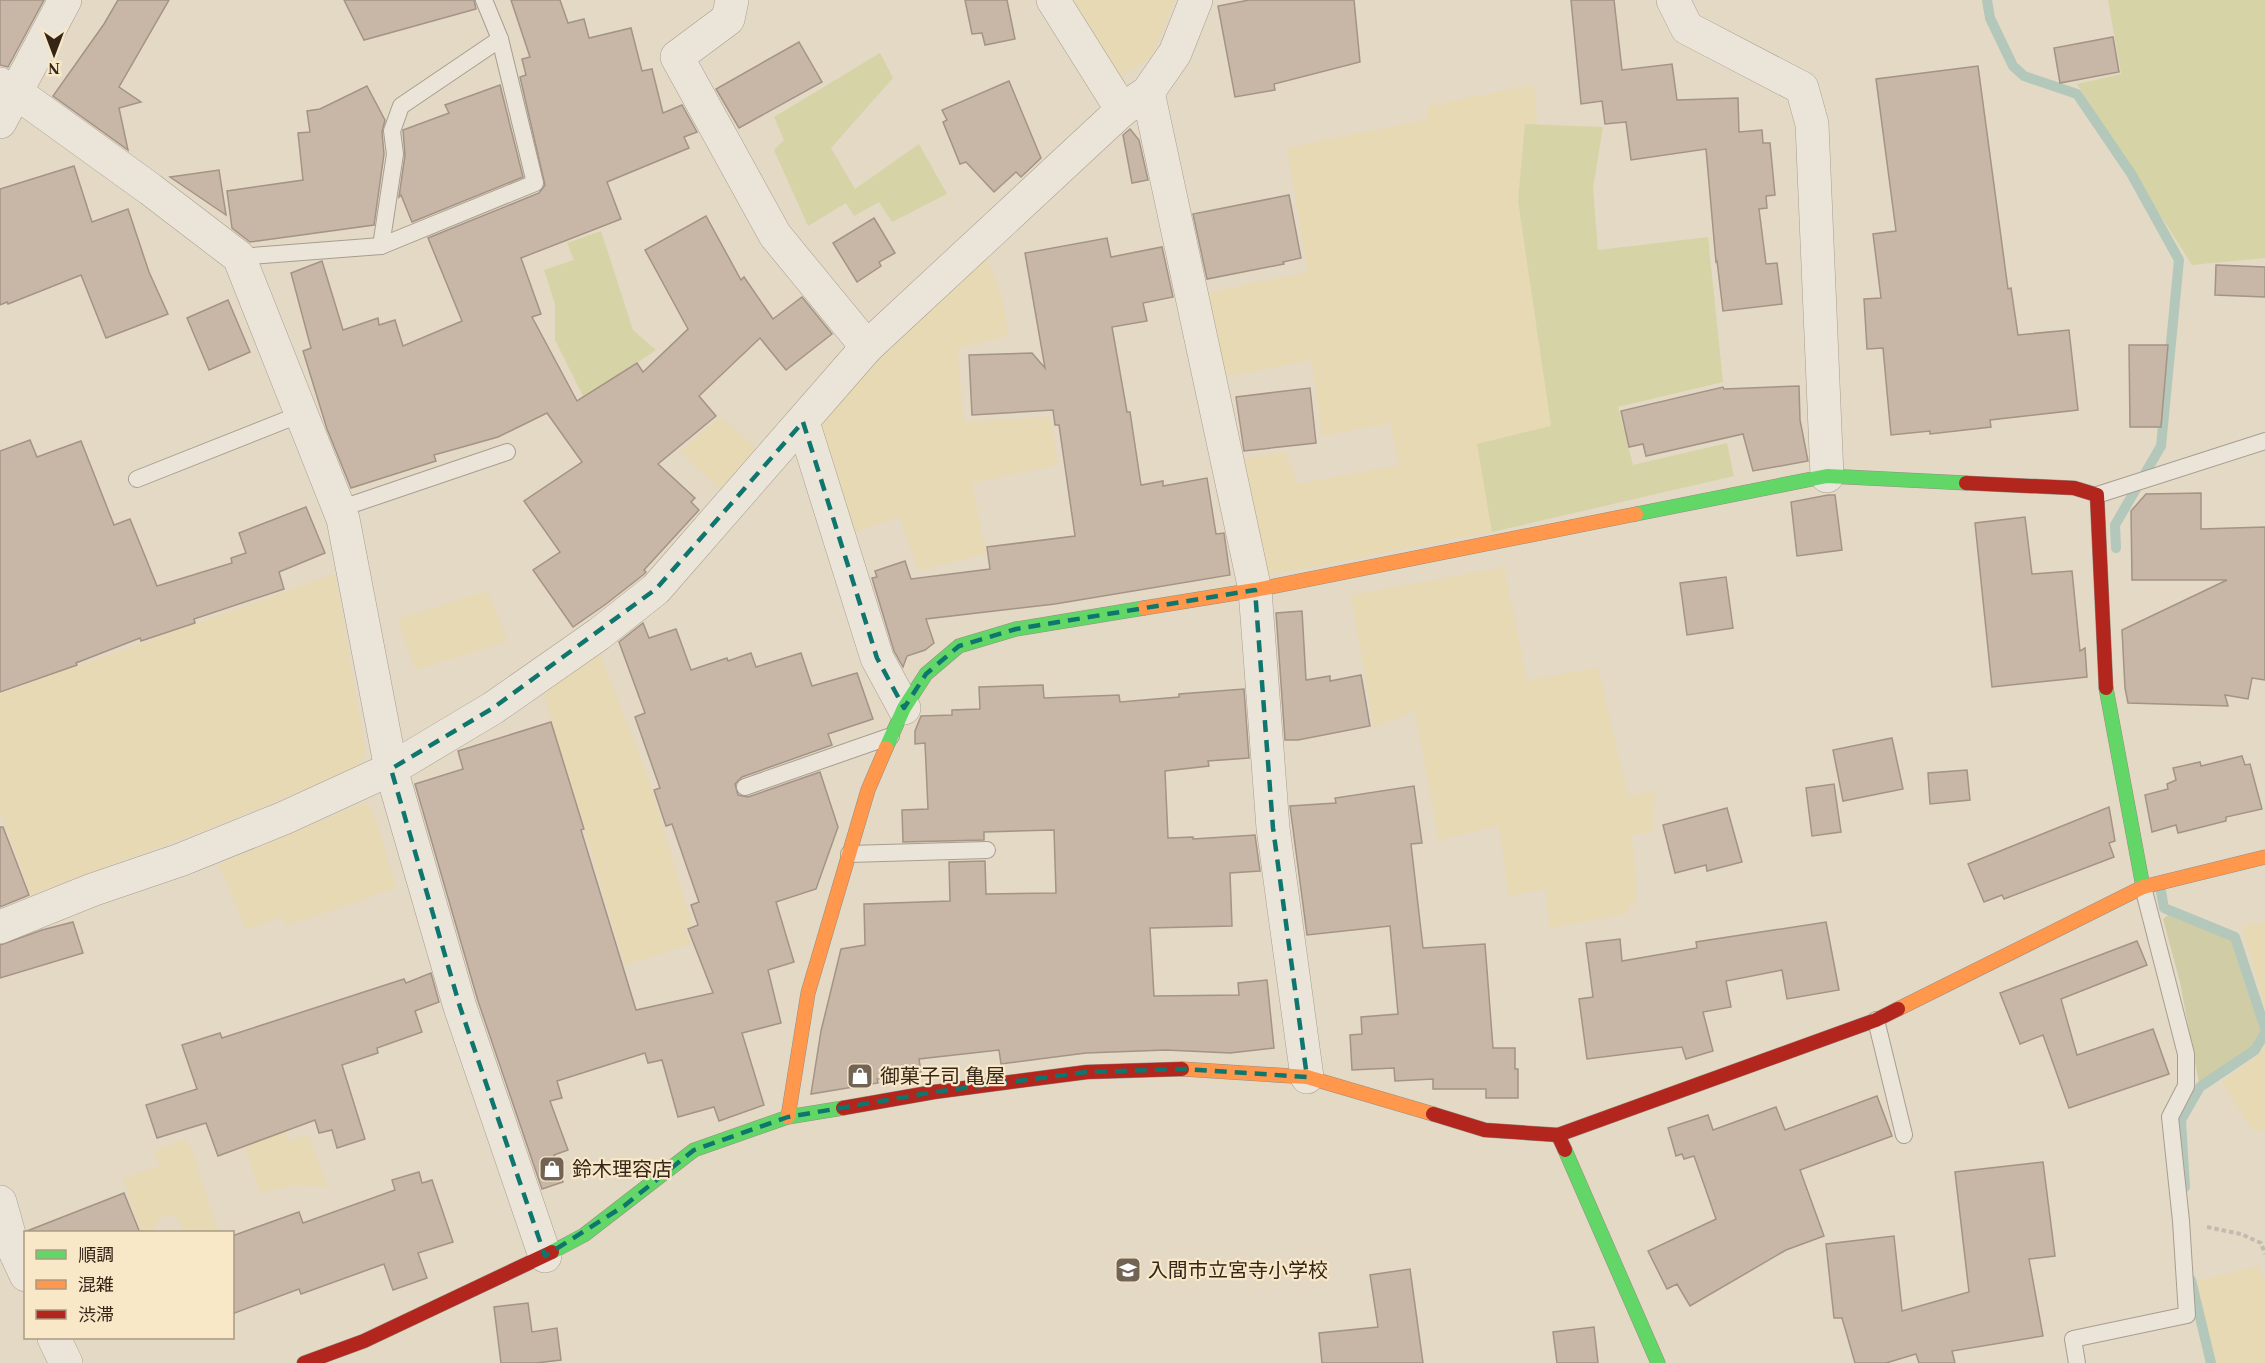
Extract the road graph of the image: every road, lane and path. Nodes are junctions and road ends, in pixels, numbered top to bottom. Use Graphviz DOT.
graph roads {
  1 [pos="65,0"];
  2 [pos="484,0"];
  3 [pos="732,0"];
  4 [pos="1053,0"];
  5 [pos="1196,0"];
  6 [pos="1674,0"];
  7 [pos="500,39"];
  8 [pos="8,89"];
  9 [pos="1135,101"];
  10 [pos="0,122"];
  11 [pos="381,246"];
  12 [pos="239,257"];
  13 [pos="867,348"];
  14 [pos="302,414"];
  15 [pos="803,422"];
  16 [pos="2265,441"];
  17 [pos="507,452"];
  18 [pos="1827,476"];
  19 [pos="137,479"];
  20 [pos="2097,495"];
  21 [pos="339,508"];
  22 [pos="1255,590"];
  23 [pos="898,722"];
  24 [pos="391,770"];
  25 [pos="745,787"];
  26 [pos="987,850"];
  27 [pos="849,854"];
  28 [pos="2265,856"];
  29 [pos="2144,887"];
  30 [pos="0,927"];
  31 [pos="1876,1020"];
  32 [pos="1307,1077"];
  33 [pos="788,1117"];
  34 [pos="1558,1135"];
  35 [pos="1904,1135"];
  36 [pos="0,1202"];
  37 [pos="2181,1221"];
  38 [pos="6,1248"];
  39 [pos="2265,1254"];
  40 [pos="545,1256"];
  41 [pos="24,1272"];
  42 [pos="54,1339"];
  43 [pos="66,1363"];
  44 [pos="304,1363"];
  45 [pos="1658,1363"];
  46 [pos="2077,1363"];
  1 -- 8 [label="street"];
  2 -- 7 [label="lane"];
  3 -- 13 [label="street"];
  4 -- 9 [label="street"];
  5 -- 9 [label="street"];
  6 -- 18 [label="street"];
  7 -- 11 [label="lane"];
  7 -- 11 [label="lane"];
  8 -- 10 [label="street"];
  8 -- 12 [label="street"];
  9 -- 13 [label="street"];
  9 -- 22 [label="street"];
  11 -- 12 [label="lane"];
  12 -- 14 [label="street"];
  13 -- 15 [label="street"];
  14 -- 19 [label="lane"];
  14 -- 21 [label="street"];
  15 -- 23 [label="street"];
  15 -- 24 [label="street"];
  16 -- 20 [label="lane"];
  17 -- 21 [label="lane"];
  18 -- 20 [label="street"];
  18 -- 22 [label="street"];
  20 -- 29 [label="street"];
  21 -- 24 [label="street"];
  22 -- 23 [label="street"];
  22 -- 32 [label="street"];
  23 -- 25 [label="lane"];
  23 -- 27 [label="street"];
  24 -- 30 [label="street"];
  24 -- 40 [label="street"];
  26 -- 27 [label="lane"];
  27 -- 33 [label="street"];
  28 -- 29 [label="street"];
  29 -- 31 [label="street"];
  29 -- 37 [label="lane"];
  31 -- 34 [label="street"];
  31 -- 35 [label="lane"];
  32 -- 33 [label="street"];
  32 -- 34 [label="street"];
  33 -- 40 [label="street"];
  34 -- 45 [label="street"];
  36 -- 38 [label="street"];
  37 -- 39 [label="path"];
  37 -- 46 [label="lane"];
  38 -- 41 [label="street"];
  40 -- 44 [label="street"];
  42 -- 43 [label="street"];
}
